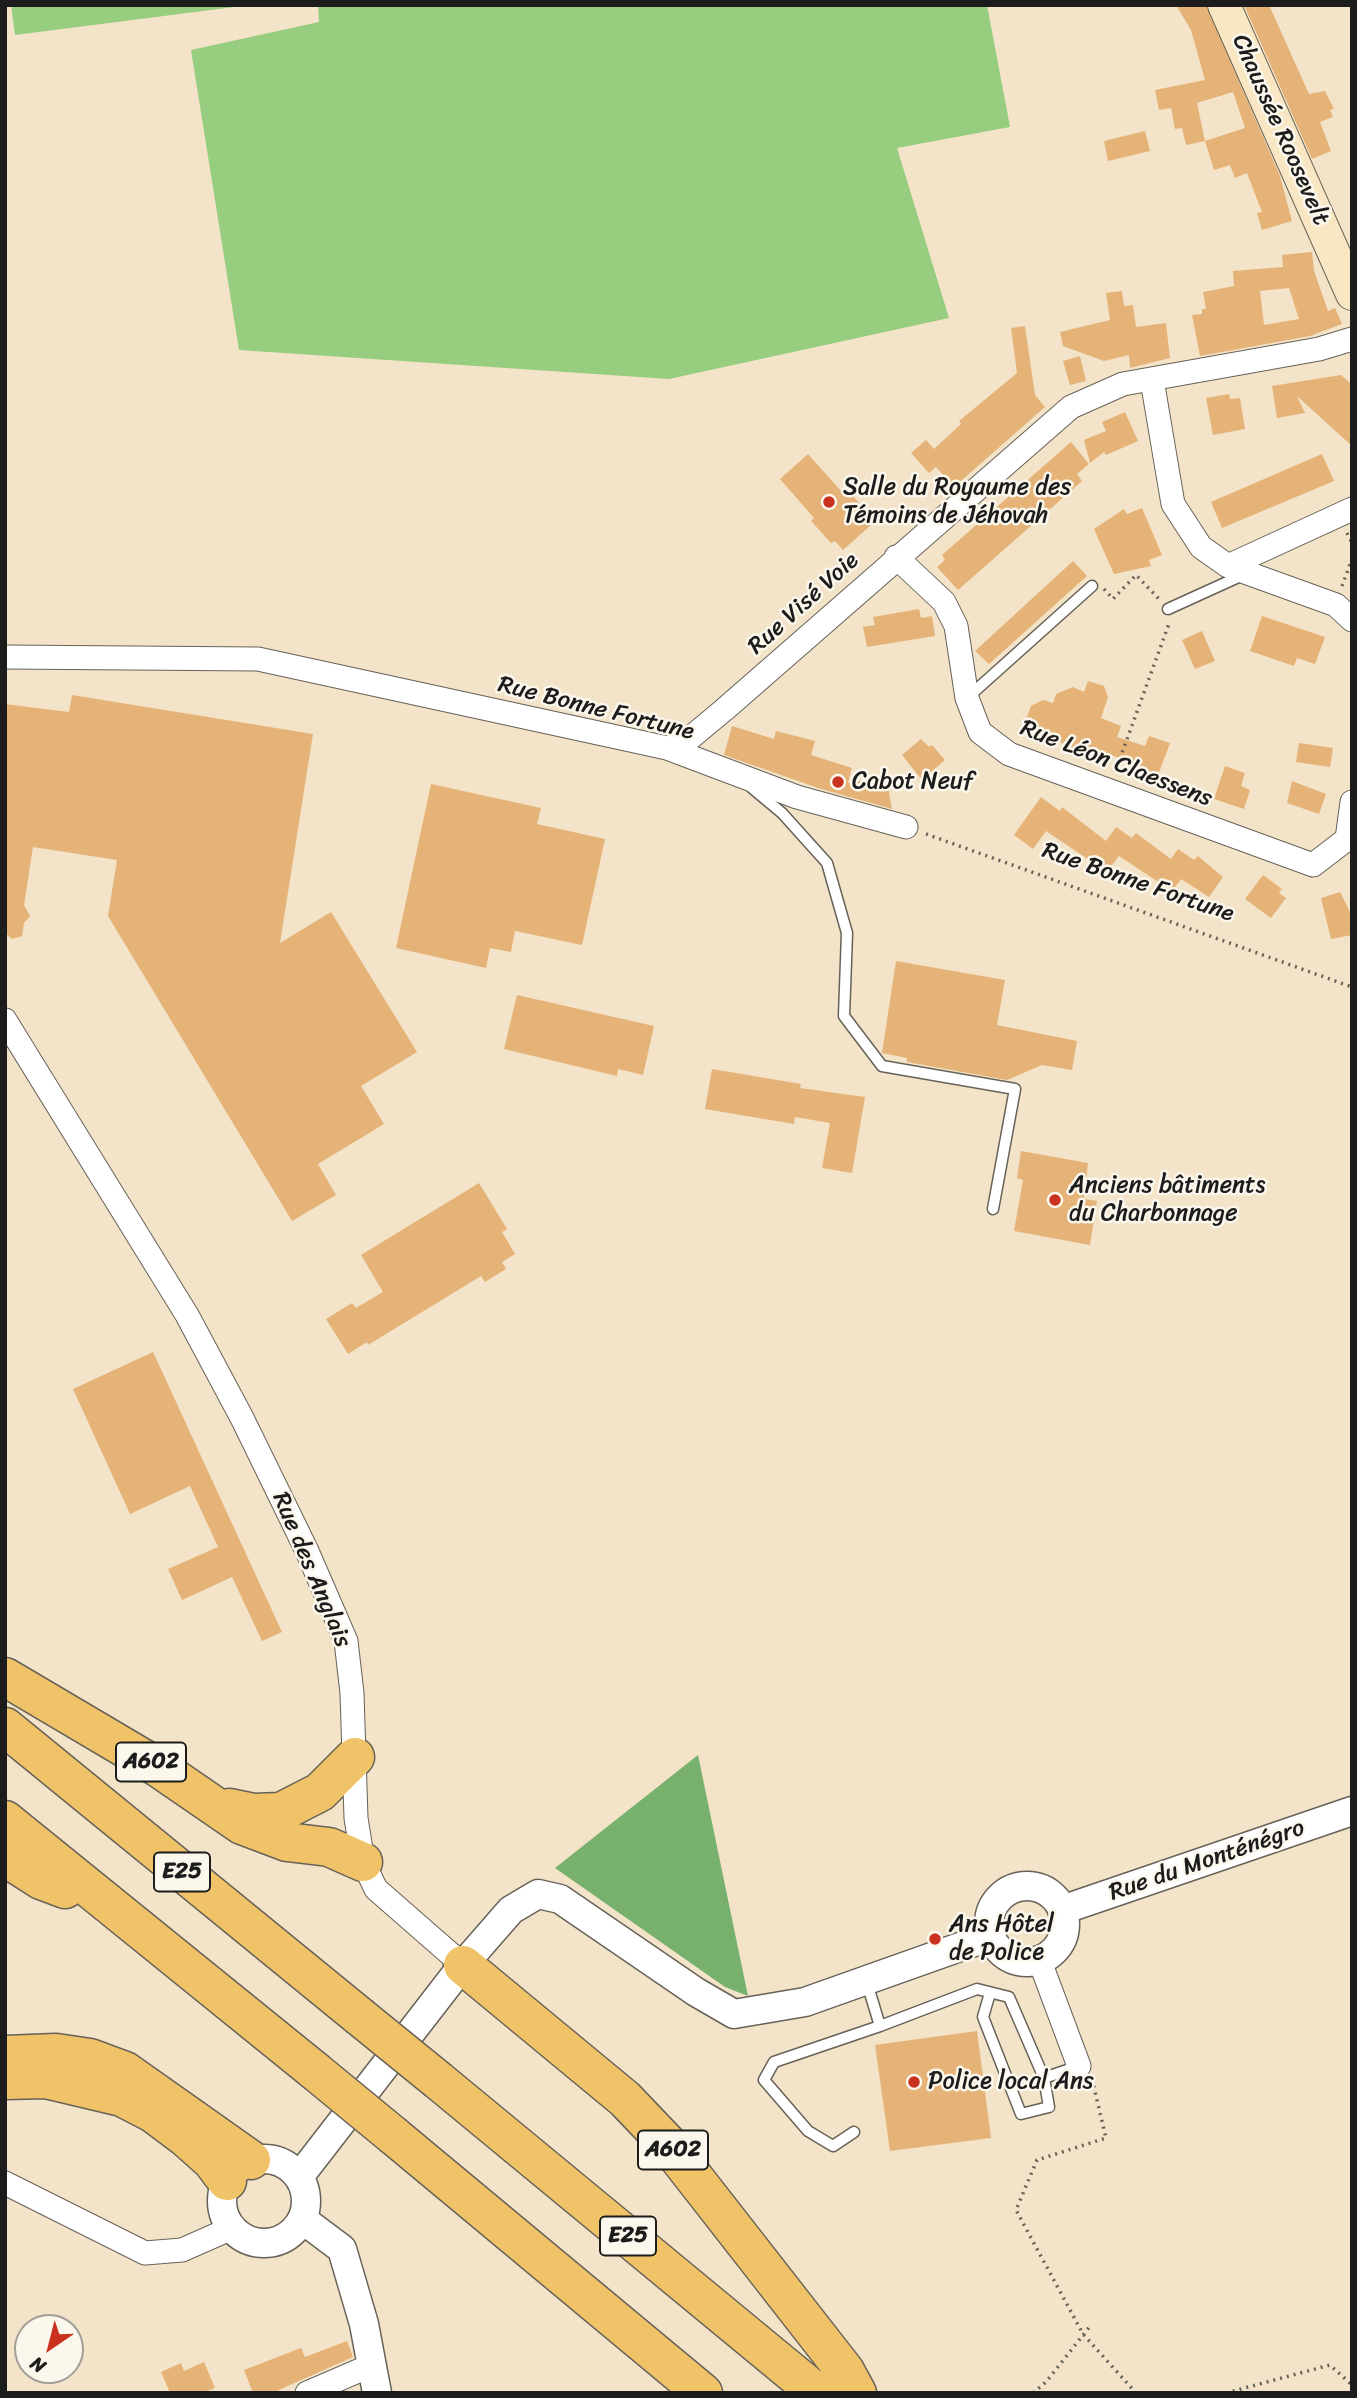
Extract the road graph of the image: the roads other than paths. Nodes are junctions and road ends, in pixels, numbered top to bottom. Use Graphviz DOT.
graph roads {
  1 [pos="1224,5"];
  2 [pos="1352,294"];
  3 [pos="1352,339"];
  4 [pos="1152,380"];
  5 [pos="1352,509"];
  6 [pos="896,557"];
  7 [pos="1237,570"];
  8 [pos="1091,586"];
  9 [pos="1168,609"];
  10 [pos="1344,612"];
  11 [pos="5,657"];
  12 [pos="967,698"];
  13 [pos="667,748"];
  14 [pos="740,777"];
  15 [pos="1352,802"];
  16 [pos="906,827"];
  17 [pos="5,1020"];
  18 [pos="993,1209"];
  19 [pos="5,1677"];
  20 [pos="5,1727"];
  21 [pos="355,1757"];
  22 [pos="215,1804"];
  23 [pos="1352,1811"];
  24 [pos="5,1820"];
  25 [pos="5,1857"];
  26 [pos="363,1862"];
  27 [pos="111,1906"];
  28 [pos="1062,1910"];
  29 [pos="991,1936"];
  30 [pos="1039,1959"];
  31 [pos="463,1965"];
  32 [pos="867,1980"];
  33 [pos="990,1993"];
  34 [pos="880,2026"];
  35 [pos="5,2054"];
  36 [pos="1078,2062"];
  37 [pos="1044,2078"];
  38 [pos="5,2080"];
  39 [pos="854,2132"];
  40 [pos="239,2170"];
  41 [pos="299,2177"];
  42 [pos="5,2183"];
  43 [pos="302,2219"];
  44 [pos="232,2228"];
  45 [pos="374,2379"];
  46 [pos="307,2393"];
  47 [pos="703,2393"];
  48 [pos="817,2393"];
  49 [pos="857,2393"];
  1 -- 2 [label="main road, Chaussée Roosevelt"];
  3 -- 4 [label="street, Rue Visé Voie"];
  4 -- 6 [label="street, Rue Visé Voie"];
  4 -- 7 [label="street"];
  5 -- 7 [label="street"];
  6 -- 12 [label="street, Rue Léon Claessens"];
  6 -- 13 [label="street, Rue Visé Voie"];
  7 -- 9 [label="lane"];
  7 -- 10 [label="street"];
  8 -- 12 [label="lane"];
  11 -- 13 [label="street, Rue Bonne Fortune"];
  12 -- 15 [label="street, Rue Léon Claessens"];
  13 -- 14 [label="street, Rue Bonne Fortune"];
  14 -- 16 [label="street, Rue Bonne Fortune"];
  14 -- 18 [label="lane"];
  17 -- 21 [label="street, Rue des Anglais"];
  19 -- 22 [label="highway, A602"];
  20 -- 48 [label="highway, E25, bridge"];
  21 -- 22 [label="highway, A602"];
  21 -- 26 [label="street, Rue des Anglais"];
  22 -- 26 [label="highway, A602"];
  23 -- 28 [label="street, Rue du Monténégro"];
  24 -- 27 [label="highway"];
  25 -- 27 [label="highway"];
  26 -- 31 [label="street, Rue des Anglais"];
  27 -- 47 [label="highway, bridge"];
  28 -- 29 [label="street"];
  28 -- 30 [label="street"];
  29 -- 30 [label="street"];
  29 -- 32 [label="street"];
  30 -- 36 [label="street"];
  31 -- 32 [label="street"];
  31 -- 41 [label="street"];
  31 -- 49 [label="highway, A602"];
  32 -- 34 [label="lane"];
  33 -- 34 [label="lane"];
  33 -- 37 [label="lane"];
  33 -- 37 [label="lane"];
  34 -- 39 [label="lane"];
  35 -- 40 [label="highway"];
  36 -- 37 [label="lane"];
  38 -- 40 [label="highway"];
  40 -- 41 [label="street"];
  40 -- 44 [label="street"];
  41 -- 43 [label="street"];
  42 -- 44 [label="street"];
  43 -- 44 [label="street"];
  43 -- 45 [label="street"];
  45 -- 46 [label="street"];
}
